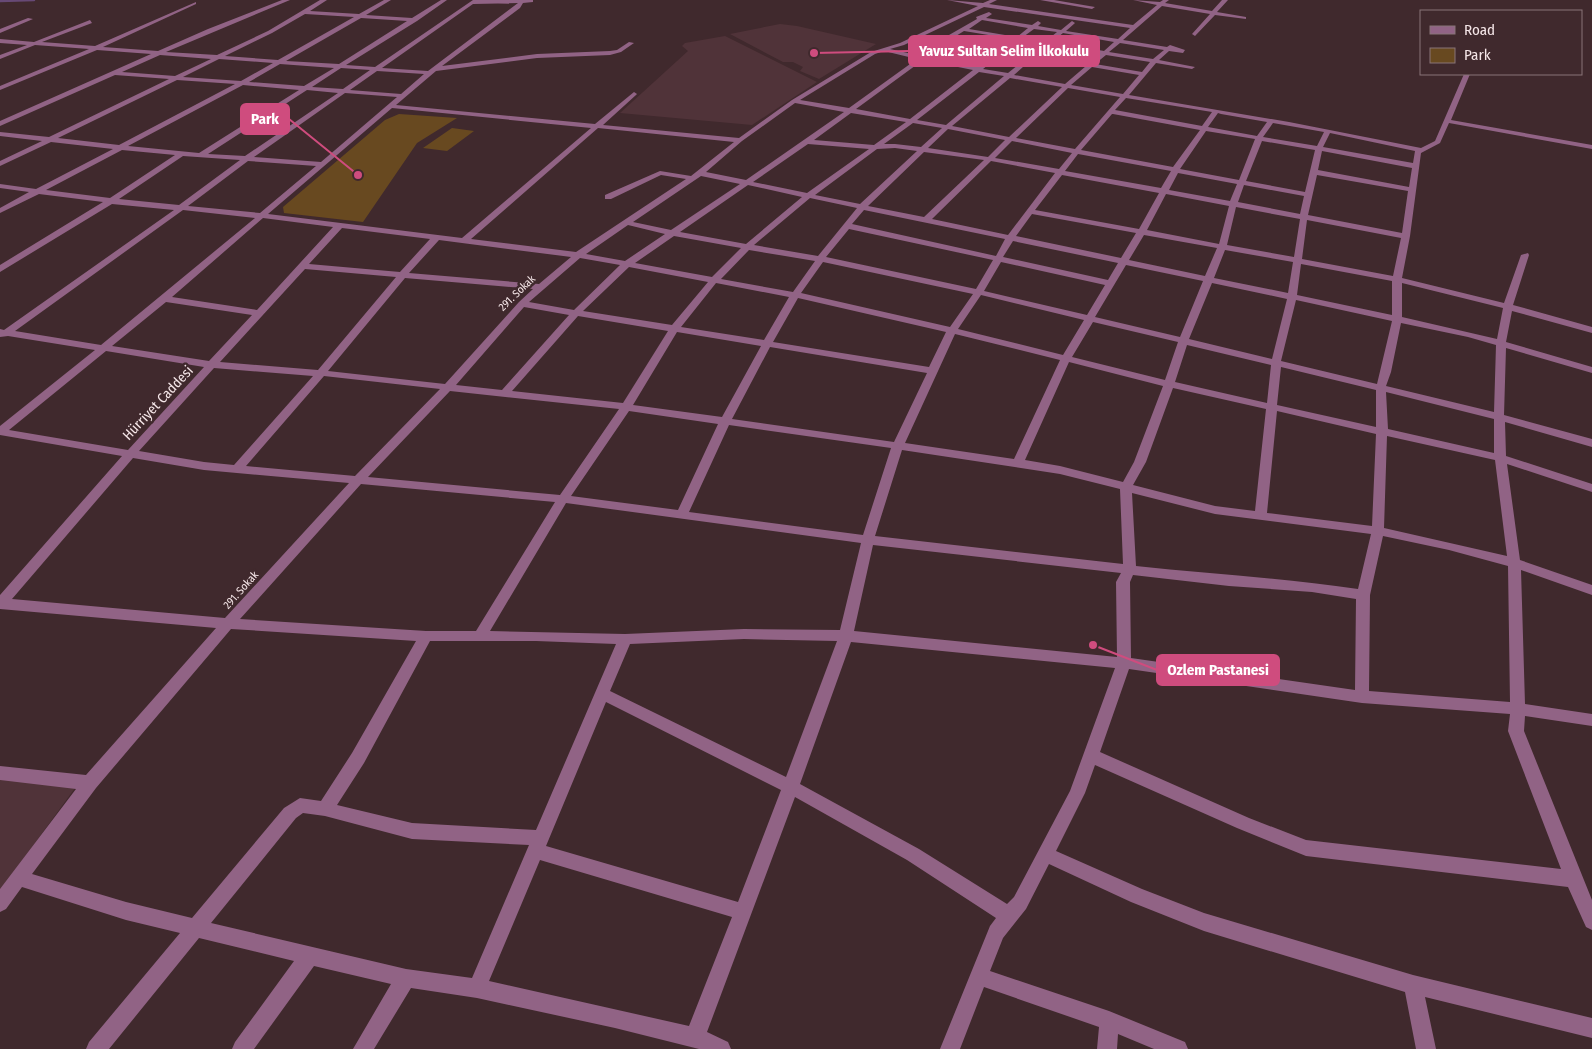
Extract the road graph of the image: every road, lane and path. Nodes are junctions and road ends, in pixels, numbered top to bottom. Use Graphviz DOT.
graph roads {
  1 [pos="287,0"];
  2 [pos="324,0"];
  3 [pos="388,0"];
  4 [pos="444,0"];
  5 [pos="950,0"];
  6 [pos="994,0"];
  7 [pos="1043,0"];
  8 [pos="1051,0"];
  9 [pos="1136,0"];
  10 [pos="1225,0"];
  11 [pos="475,1"];
  12 [pos="531,1"];
  13 [pos="521,2"];
  14 [pos="1164,2"];
  15 [pos="194,3"];
  16 [pos="982,6"];
  17 [pos="305,12"];
  18 [pos="1212,12"];
  19 [pos="989,14"];
  20 [pos="962,16"];
  21 [pos="360,17"];
  22 [pos="30,18"];
  23 [pos="1244,18"];
  24 [pos="981,19"];
  25 [pos="415,20"];
  26 [pos="1074,21"];
  27 [pos="90,22"];
  28 [pos="942,25"];
  29 [pos="1035,25"];
  30 [pos="1133,27"];
  31 [pos="964,29"];
  32 [pos="0,31"];
  33 [pos="1062,32"];
  34 [pos="1195,34"];
  35 [pos="920,36"];
  36 [pos="928,37"];
  37 [pos="1019,38"];
  38 [pos="937,39"];
  39 [pos="946,40"];
  40 [pos="1117,40"];
  41 [pos="0,41"];
  42 [pos="631,42"];
  43 [pos="1049,43"];
  44 [pos="33,44"];
  45 [pos="94,48"];
  46 [pos="1169,48"];
  47 [pos="883,50"];
  48 [pos="1183,50"];
  49 [pos="1003,51"];
  50 [pos="159,52"];
  51 [pos="1103,52"];
  52 [pos="1034,56"];
  53 [pos="0,57"];
  54 [pos="218,58"];
  55 [pos="921,58"];
  56 [pos="1156,60"];
  57 [pos="280,62"];
  58 [pos="1089,65"];
  59 [pos="344,66"];
  60 [pos="1192,67"];
  61 [pos="978,69"];
  62 [pos="376,70"];
  63 [pos="431,71"];
  64 [pos="112,73"];
  65 [pos="1143,74"];
  66 [pos="1467,75"];
  67 [pos="1011,76"];
  68 [pos="178,78"];
  69 [pos="242,83"];
  70 [pos="1066,86"];
  71 [pos="0,88"];
  72 [pos="307,89"];
  73 [pos="345,91"];
  74 [pos="634,94"];
  75 [pos="403,96"];
  76 [pos="1124,96"];
  77 [pos="794,101"];
  78 [pos="391,106"];
  79 [pos="847,111"];
  80 [pos="1216,111"];
  81 [pos="1113,112"];
  82 [pos="1271,121"];
  83 [pos="1448,121"];
  84 [pos="910,122"];
  85 [pos="0,124"];
  86 [pos="597,126"];
  87 [pos="947,127"];
  88 [pos="1203,128"];
  89 [pos="1328,131"];
  90 [pos="0,134"];
  91 [pos="1259,138"];
  92 [pos="1010,139"];
  93 [pos="50,140"];
  94 [pos="740,140"];
  95 [pos="807,142"];
  96 [pos="122,147"];
  97 [pos="877,147"];
  98 [pos="1592,147"];
  99 [pos="1320,149"];
  100 [pos="923,150"];
  101 [pos="1423,150"];
  102 [pos="1076,152"];
  103 [pos="182,154"];
  104 [pos="201,155"];
  105 [pos="246,159"];
  106 [pos="990,159"];
  107 [pos="0,164"];
  108 [pos="324,164"];
  109 [pos="1416,166"];
  110 [pos="1176,169"];
  111 [pos="1061,172"];
  112 [pos="1314,172"];
  113 [pos="696,175"];
  114 [pos="1242,181"];
  115 [pos="746,183"];
  116 [pos="0,186"];
  117 [pos="1413,190"];
  118 [pos="38,191"];
  119 [pos="1163,191"];
  120 [pos="1309,194"];
  121 [pos="808,196"];
  122 [pos="608,197"];
  123 [pos="111,201"];
  124 [pos="1232,204"];
  125 [pos="181,208"];
  126 [pos="861,208"];
  127 [pos="0,211"];
  128 [pos="1030,211"];
  129 [pos="263,216"];
  130 [pos="1304,216"];
  131 [pos="925,220"];
  132 [pos="628,223"];
  133 [pos="340,225"];
  134 [pos="848,226"];
  135 [pos="1142,231"];
  136 [pos="671,234"];
  137 [pos="1406,236"];
  138 [pos="437,237"];
  139 [pos="1011,237"];
  140 [pos="465,240"];
  141 [pos="1222,246"];
  142 [pos="746,248"];
  143 [pos="578,255"];
  144 [pos="1525,255"];
  145 [pos="821,258"];
  146 [pos="997,259"];
  147 [pos="1296,260"];
  148 [pos="1124,261"];
  149 [pos="627,264"];
  150 [pos="303,266"];
  151 [pos="0,269"];
  152 [pos="402,275"];
  153 [pos="1209,278"];
  154 [pos="714,280"];
  155 [pos="1396,280"];
  156 [pos="1110,283"];
  157 [pos="540,287"];
  158 [pos="979,291"];
  159 [pos="795,295"];
  160 [pos="1292,297"];
  161 [pos="164,299"];
  162 [pos="522,304"];
  163 [pos="1508,306"];
  164 [pos="260,313"];
  165 [pos="576,313"];
  166 [pos="1090,318"];
  167 [pos="1397,320"];
  168 [pos="673,330"];
  169 [pos="952,330"];
  170 [pos="1592,330"];
  171 [pos="2,334"];
  172 [pos="1183,341"];
  173 [pos="1501,343"];
  174 [pos="767,344"];
  175 [pos="104,348"];
  176 [pos="1066,358"];
  177 [pos="1276,363"];
  178 [pos="213,365"];
  179 [pos="1592,370"];
  180 [pos="932,371"];
  181 [pos="322,374"];
  182 [pos="1169,384"];
  183 [pos="1381,386"];
  184 [pos="447,388"];
  185 [pos="505,393"];
  186 [pos="1271,406"];
  187 [pos="626,407"];
  188 [pos="1499,416"];
  189 [pos="725,421"];
  190 [pos="0,432"];
  191 [pos="1382,432"];
  192 [pos="1592,443"];
  193 [pos="898,445"];
  194 [pos="130,454"];
  195 [pos="1500,458"];
  196 [pos="1018,463"];
  197 [pos="237,469"];
  198 [pos="359,479"];
  199 [pos="1126,488"];
  200 [pos="1592,488"];
  201 [pos="562,499"];
  202 [pos="682,514"];
  203 [pos="1260,515"];
  204 [pos="1378,530"];
  205 [pos="868,540"];
  206 [pos="1514,563"];
  207 [pos="1130,568"];
  208 [pos="1592,590"];
  209 [pos="1363,595"];
  210 [pos="0,604"];
  211 [pos="228,624"];
  212 [pos="426,636"];
  213 [pos="480,636"];
  214 [pos="846,636"];
  215 [pos="625,639"];
  216 [pos="1124,663"];
  217 [pos="603,694"];
  218 [pos="1362,697"];
  219 [pos="1518,709"];
  220 [pos="1592,720"];
  221 [pos="1090,756"];
  222 [pos="0,773"];
  223 [pos="90,784"];
  224 [pos="791,787"];
  225 [pos="325,809"];
  226 [pos="539,844"];
  227 [pos="1046,854"];
  228 [pos="19,878"];
  229 [pos="1574,879"];
  230 [pos="0,903"];
  231 [pos="743,912"];
  232 [pos="1009,916"];
  233 [pos="1592,921"];
  234 [pos="195,928"];
  235 [pos="310,956"];
  236 [pos="978,976"];
  237 [pos="406,978"];
  238 [pos="1413,986"];
  239 [pos="477,988"];
  240 [pos="1109,1021"];
  241 [pos="1592,1028"];
  242 [pos="695,1037"];
  243 [pos="96,1049"];
  244 [pos="242,1049"];
  245 [pos="363,1049"];
  246 [pos="721,1049"];
  247 [pos="950,1049"];
  248 [pos="1107,1049"];
  249 [pos="1178,1049"];
  250 [pos="1426,1049"];
  1 -- 50 [label="street"];
  2 -- 17 [label="street"];
  3 -- 21 [label="street"];
  4 -- 25 [label="street"];
  5 -- 16 [label="street"];
  6 -- 16 [label="street, 291. Sokak"];
  7 -- 8 [label="street"];
  8 -- 26 [label="street"];
  9 -- 14 [label="street"];
  10 -- 18 [label="street"];
  11 -- 13 [label="street"];
  11 -- 62 [label="street"];
  12 -- 13 [label="street"];
  13 -- 63 [label="street"];
  14 -- 18 [label="street"];
  14 -- 30 [label="street"];
  15 -- 45 [label="street"];
  16 -- 20 [label="street, 291. Sokak"];
  16 -- 26 [label="street"];
  17 -- 21 [label="street"];
  17 -- 54 [label="street"];
  18 -- 23 [label="street"];
  18 -- 34 [label="street"];
  19 -- 24 [label="street"];
  20 -- 24 [label="street"];
  20 -- 28 [label="street, 291. Sokak"];
  21 -- 25 [label="street"];
  21 -- 57 [label="street"];
  22 -- 32 [label="street"];
  24 -- 29 [label="street"];
  24 -- 31 [label="street"];
  25 -- 59 [label="street"];
  26 -- 30 [label="street"];
  26 -- 33 [label="street"];
  27 -- 44 [label="street"];
  28 -- 31 [label="street"];
  28 -- 35 [label="street, 291. Sokak"];
  29 -- 33 [label="street"];
  29 -- 37 [label="street"];
  30 -- 40 [label="street"];
  31 -- 37 [label="street"];
  31 -- 39 [label="street"];
  33 -- 40 [label="street"];
  33 -- 43 [label="street"];
  35 -- 36 [label="street"];
  35 -- 47 [label="street, 291. Sokak"];
  37 -- 43 [label="street"];
  37 -- 49 [label="street"];
  38 -- 39 [label="street"];
  39 -- 49 [label="street"];
  39 -- 55 [label="street"];
  40 -- 46 [label="street"];
  40 -- 51 [label="street"];
  41 -- 44 [label="street"];
  42 -- 63 [label="street"];
  43 -- 51 [label="street"];
  43 -- 52 [label="street"];
  44 -- 45 [label="street"];
  44 -- 53 [label="street"];
  45 -- 50 [label="street"];
  45 -- 71 [label="street"];
  46 -- 48 [label="street"];
  46 -- 56 [label="street"];
  47 -- 55 [label="street"];
  47 -- 77 [label="street, 291. Sokak"];
  49 -- 52 [label="street"];
  49 -- 61 [label="street"];
  50 -- 54 [label="street"];
  50 -- 64 [label="street"];
  51 -- 56 [label="street"];
  51 -- 58 [label="street"];
  52 -- 58 [label="street"];
  52 -- 67 [label="street"];
  54 -- 57 [label="street"];
  54 -- 68 [label="street"];
  55 -- 61 [label="street"];
  55 -- 79 [label="street"];
  56 -- 60 [label="street"];
  56 -- 65 [label="street"];
  57 -- 59 [label="street"];
  57 -- 69 [label="street"];
  58 -- 65 [label="street"];
  58 -- 70 [label="street"];
  59 -- 62 [label="street"];
  59 -- 72 [label="street"];
  61 -- 67 [label="street"];
  61 -- 84 [label="street"];
  62 -- 63 [label="street"];
  62 -- 73 [label="street"];
  63 -- 75 [label="street"];
  64 -- 68 [label="street"];
  64 -- 85 [label="street"];
  65 -- 76 [label="street"];
  66 -- 83 [label="street"];
  67 -- 70 [label="street"];
  67 -- 87 [label="street"];
  68 -- 69 [label="street"];
  68 -- 93 [label="street"];
  69 -- 72 [label="street"];
  69 -- 96 [label="street"];
  70 -- 76 [label="street"];
  70 -- 92 [label="street"];
  72 -- 73 [label="street"];
  72 -- 104 [label="street"];
  73 -- 75 [label="street"];
  73 -- 105 [label="street"];
  74 -- 86 [label="street"];
  75 -- 78 [label="street"];
  76 -- 80 [label="street"];
  76 -- 81 [label="street"];
  77 -- 79 [label="street"];
  77 -- 94 [label="street, 291. Sokak"];
  78 -- 86 [label="street"];
  78 -- 108 [label="street"];
  79 -- 84 [label="street"];
  79 -- 95 [label="street"];
  80 -- 82 [label="street"];
  80 -- 88 [label="street"];
  81 -- 88 [label="street"];
  81 -- 102 [label="street"];
  82 -- 89 [label="street"];
  82 -- 91 [label="street"];
  83 -- 98 [label="street"];
  83 -- 101 [label="street"];
  84 -- 87 [label="street"];
  84 -- 97 [label="street"];
  86 -- 94 [label="street"];
  86 -- 140 [label="street"];
  87 -- 92 [label="street"];
  87 -- 100 [label="street"];
  88 -- 91 [label="street"];
  88 -- 110 [label="street"];
  89 -- 99 [label="street"];
  89 -- 101 [label="street"];
  90 -- 93 [label="street"];
  91 -- 99 [label="street"];
  91 -- 114 [label="street"];
  92 -- 102 [label="street"];
  92 -- 106 [label="street"];
  93 -- 96 [label="street"];
  93 -- 107 [label="street"];
  94 -- 113 [label="street, 291. Sokak"];
  95 -- 97 [label="street"];
  95 -- 115 [label="street"];
  96 -- 103 [label="street"];
  96 -- 118 [label="street"];
  97 -- 100 [label="street"];
  97 -- 121 [label="street"];
  99 -- 109 [label="street"];
  99 -- 112 [label="street"];
  100 -- 106 [label="street"];
  100 -- 126 [label="street"];
  101 -- 109 [label="street"];
  102 -- 110 [label="street"];
  102 -- 111 [label="street"];
  103 -- 104 [label="street"];
  103 -- 123 [label="street"];
  104 -- 105 [label="street"];
  105 -- 108 [label="street"];
  105 -- 125 [label="street"];
  106 -- 111 [label="street"];
  106 -- 131 [label="street"];
  108 -- 129 [label="street"];
  109 -- 117 [label="street"];
  110 -- 114 [label="street"];
  110 -- 119 [label="street"];
  111 -- 119 [label="street"];
  111 -- 128 [label="street"];
  112 -- 117 [label="street"];
  112 -- 120 [label="street"];
  113 -- 115 [label="street"];
  113 -- 122 [label="street"];
  113 -- 132 [label="street, 291. Sokak"];
  114 -- 120 [label="street"];
  114 -- 124 [label="street"];
  115 -- 121 [label="street"];
  115 -- 136 [label="street"];
  116 -- 118 [label="street"];
  117 -- 137 [label="street"];
  118 -- 123 [label="street"];
  118 -- 127 [label="street"];
  119 -- 124 [label="street"];
  119 -- 135 [label="street"];
  120 -- 130 [label="street"];
  121 -- 126 [label="street"];
  121 -- 142 [label="street"];
  123 -- 125 [label="street"];
  123 -- 151 [label="street"];
  124 -- 130 [label="street"];
  124 -- 141 [label="street"];
  125 -- 129 [label="street"];
  125 -- 171 [label="street"];
  126 -- 131 [label="street"];
  126 -- 134 [label="street"];
  128 -- 135 [label="street"];
  128 -- 139 [label="street"];
  129 -- 133 [label="street"];
  129 -- 161 [label="street"];
  130 -- 137 [label="street"];
  130 -- 147 [label="street"];
  131 -- 139 [label="street"];
  132 -- 136 [label="street"];
  132 -- 143 [label="street, 291. Sokak"];
  133 -- 138 [label="street"];
  133 -- 150 [label="street, Hürriyet Caddesi"];
  134 -- 145 [label="street"];
  134 -- 146 [label="street"];
  135 -- 141 [label="street"];
  135 -- 148 [label="street"];
  136 -- 142 [label="street"];
  136 -- 149 [label="street"];
  137 -- 155 [label="street"];
  138 -- 140 [label="street"];
  138 -- 152 [label="street"];
  139 -- 146 [label="street"];
  139 -- 148 [label="street"];
  140 -- 143 [label="street"];
  141 -- 147 [label="street"];
  141 -- 153 [label="street"];
  142 -- 145 [label="street"];
  142 -- 154 [label="street"];
  143 -- 149 [label="street"];
  143 -- 157 [label="street, 291. Sokak"];
  144 -- 163 [label="street"];
  145 -- 158 [label="street"];
  145 -- 159 [label="street"];
  146 -- 156 [label="street"];
  146 -- 158 [label="street"];
  147 -- 155 [label="street"];
  147 -- 160 [label="street"];
  148 -- 153 [label="street"];
  148 -- 156 [label="street"];
  149 -- 154 [label="street"];
  149 -- 165 [label="street"];
  150 -- 152 [label="street"];
  150 -- 164 [label="street, Hürriyet Caddesi"];
  152 -- 157 [label="street"];
  152 -- 181 [label="street"];
  153 -- 160 [label="street"];
  153 -- 172 [label="street"];
  154 -- 159 [label="street"];
  154 -- 168 [label="street"];
  155 -- 163 [label="street"];
  155 -- 167 [label="street"];
  156 -- 166 [label="street"];
  157 -- 162 [label="street, 291. Sokak"];
  158 -- 166 [label="street"];
  158 -- 169 [label="street"];
  159 -- 169 [label="street"];
  159 -- 174 [label="street"];
  160 -- 167 [label="street"];
  160 -- 177 [label="street"];
  161 -- 164 [label="street"];
  161 -- 175 [label="street"];
  162 -- 165 [label="street"];
  162 -- 184 [label="street, 291. Sokak"];
  163 -- 170 [label="street"];
  163 -- 173 [label="street"];
  164 -- 178 [label="street, Hürriyet Caddesi"];
  165 -- 168 [label="street"];
  165 -- 185 [label="street"];
  166 -- 172 [label="street"];
  166 -- 176 [label="street"];
  167 -- 173 [label="street"];
  167 -- 183 [label="street"];
  168 -- 174 [label="street"];
  168 -- 187 [label="street"];
  169 -- 176 [label="street"];
  169 -- 180 [label="street"];
  171 -- 175 [label="street"];
  172 -- 177 [label="street"];
  172 -- 182 [label="street"];
  173 -- 179 [label="street"];
  173 -- 188 [label="street"];
  174 -- 180 [label="street"];
  174 -- 189 [label="street"];
  175 -- 178 [label="street"];
  175 -- 190 [label="street"];
  176 -- 182 [label="street"];
  176 -- 196 [label="street"];
  177 -- 183 [label="street"];
  177 -- 186 [label="street"];
  178 -- 181 [label="street"];
  178 -- 194 [label="street, Hürriyet Caddesi"];
  180 -- 193 [label="street"];
  181 -- 184 [label="street"];
  181 -- 197 [label="street"];
  182 -- 186 [label="street"];
  182 -- 199 [label="street"];
  183 -- 188 [label="street"];
  183 -- 191 [label="street"];
  184 -- 185 [label="street"];
  184 -- 198 [label="street, 291. Sokak"];
  185 -- 187 [label="street"];
  186 -- 191 [label="street"];
  186 -- 203 [label="street"];
  187 -- 189 [label="street"];
  187 -- 201 [label="street"];
  188 -- 192 [label="street"];
  188 -- 195 [label="street"];
  189 -- 193 [label="street"];
  189 -- 202 [label="street"];
  190 -- 194 [label="street"];
  191 -- 195 [label="street"];
  191 -- 204 [label="street"];
  193 -- 196 [label="street"];
  193 -- 205 [label="street"];
  194 -- 197 [label="street"];
  194 -- 210 [label="street, Hürriyet Caddesi"];
  195 -- 200 [label="street"];
  195 -- 206 [label="street"];
  196 -- 199 [label="street"];
  197 -- 198 [label="street"];
  198 -- 201 [label="street"];
  198 -- 211 [label="street, 291. Sokak"];
  199 -- 203 [label="street"];
  199 -- 207 [label="street"];
  201 -- 202 [label="street"];
  201 -- 213 [label="street"];
  202 -- 205 [label="street"];
  203 -- 204 [label="street"];
  204 -- 206 [label="street"];
  204 -- 209 [label="street"];
  205 -- 207 [label="street"];
  205 -- 214 [label="street"];
  206 -- 208 [label="street"];
  206 -- 219 [label="street"];
  207 -- 209 [label="street"];
  207 -- 216 [label="street"];
  209 -- 218 [label="street"];
  210 -- 211 [label="street"];
  211 -- 212 [label="street"];
  211 -- 223 [label="street, 291. Sokak"];
  212 -- 213 [label="street"];
  212 -- 225 [label="street"];
  213 -- 215 [label="street"];
  214 -- 215 [label="street"];
  214 -- 216 [label="street"];
  214 -- 224 [label="street"];
  215 -- 217 [label="street"];
  216 -- 218 [label="street"];
  216 -- 221 [label="street"];
  217 -- 224 [label="street"];
  217 -- 226 [label="street"];
  218 -- 219 [label="street"];
  219 -- 220 [label="street"];
  219 -- 229 [label="street"];
  221 -- 227 [label="street"];
  221 -- 229 [label="street"];
  222 -- 223 [label="street"];
  223 -- 228 [label="street, 291. Sokak"];
  224 -- 231 [label="street"];
  224 -- 232 [label="street"];
  225 -- 226 [label="street"];
  225 -- 234 [label="street"];
  226 -- 231 [label="street"];
  226 -- 239 [label="street"];
  227 -- 232 [label="street"];
  227 -- 238 [label="street"];
  228 -- 230 [label="street, 291. Sokak"];
  228 -- 234 [label="street"];
  229 -- 233 [label="street"];
  231 -- 242 [label="street"];
  232 -- 236 [label="street"];
  234 -- 235 [label="street"];
  234 -- 243 [label="street"];
  235 -- 237 [label="street"];
  235 -- 244 [label="street"];
  236 -- 240 [label="street"];
  236 -- 247 [label="street"];
  237 -- 239 [label="street"];
  237 -- 245 [label="street"];
  238 -- 241 [label="street"];
  238 -- 250 [label="street"];
  239 -- 242 [label="street"];
  240 -- 248 [label="street"];
  240 -- 249 [label="street"];
  242 -- 246 [label="street"];
}
